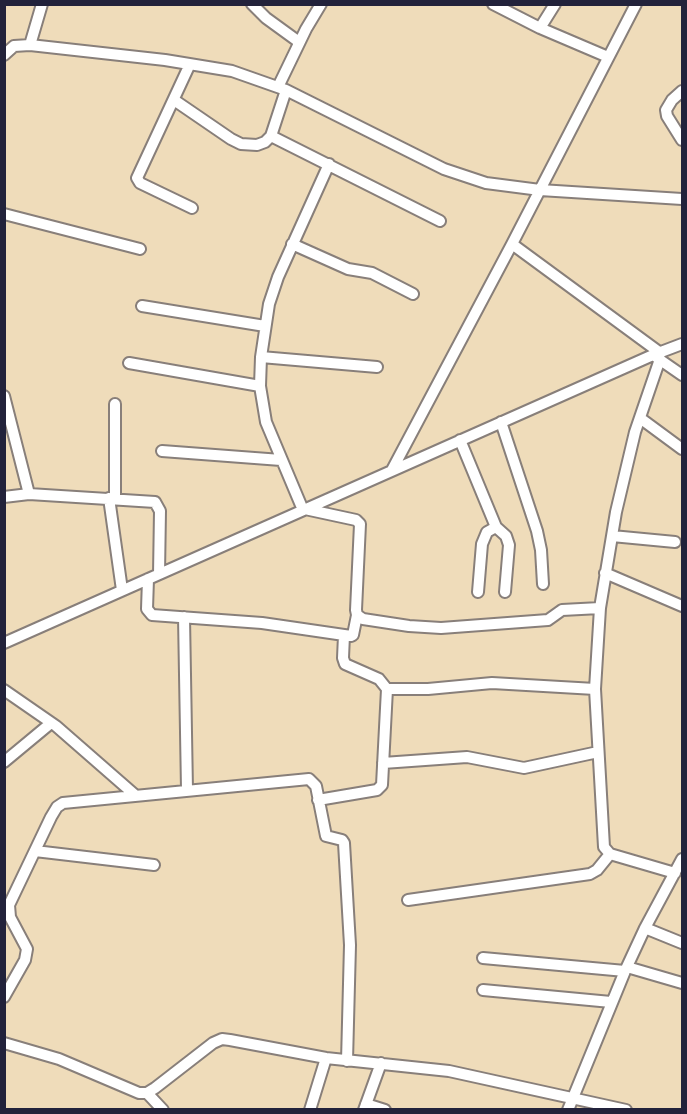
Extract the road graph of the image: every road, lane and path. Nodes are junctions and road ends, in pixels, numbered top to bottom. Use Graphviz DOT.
graph roads {
  1 [pos="42,4"];
  2 [pos="252,4"];
  3 [pos="321,4"];
  4 [pos="493,4"];
  5 [pos="555,4"];
  6 [pos="636,4"];
  7 [pos="540,28"];
  8 [pos="300,42"];
  9 [pos="30,45"];
  10 [pos="7,48"];
  11 [pos="608,57"];
  12 [pos="190,64"];
  13 [pos="282,88"];
  14 [pos="682,92"];
  15 [pos="174,100"];
  16 [pos="271,136"];
  17 [pos="682,141"];
  18 [pos="329,164"];
  19 [pos="540,190"];
  20 [pos="682,200"];
  21 [pos="192,208"];
  22 [pos="4,214"];
  23 [pos="440,221"];
  24 [pos="292,244"];
  25 [pos="512,244"];
  26 [pos="140,249"];
  27 [pos="413,294"];
  28 [pos="142,306"];
  29 [pos="266,326"];
  30 [pos="682,344"];
  31 [pos="657,356"];
  32 [pos="261,357"];
  33 [pos="129,363"];
  34 [pos="377,367"];
  35 [pos="682,375"];
  36 [pos="260,386"];
  37 [pos="4,396"];
  38 [pos="115,404"];
  39 [pos="640,418"];
  40 [pos="501,422"];
  41 [pos="460,440"];
  42 [pos="682,448"];
  43 [pos="162,451"];
  44 [pos="281,460"];
  45 [pos="392,470"];
  46 [pos="29,494"];
  47 [pos="4,497"];
  48 [pos="112,498"];
  49 [pos="304,509"];
  50 [pos="496,527"];
  51 [pos="612,536"];
  52 [pos="675,542"];
  53 [pos="605,573"];
  54 [pos="159,574"];
  55 [pos="148,579"];
  56 [pos="543,585"];
  57 [pos="122,590"];
  58 [pos="478,592"];
  59 [pos="505,592"];
  60 [pos="682,606"];
  61 [pos="600,609"];
  62 [pos="357,615"];
  63 [pos="184,617"];
  64 [pos="344,635"];
  65 [pos="4,643"];
  66 [pos="387,689"];
  67 [pos="596,689"];
  68 [pos="4,690"];
  69 [pos="51,723"];
  70 [pos="598,753"];
  71 [pos="4,762"];
  72 [pos="383,763"];
  73 [pos="187,790"];
  74 [pos="135,795"];
  75 [pos="318,800"];
  76 [pos="36,851"];
  77 [pos="610,854"];
  78 [pos="682,859"];
  79 [pos="154,865"];
  80 [pos="675,873"];
  81 [pos="408,900"];
  82 [pos="645,928"];
  83 [pos="682,942"];
  84 [pos="483,958"];
  85 [pos="626,969"];
  86 [pos="682,984"];
  87 [pos="483,990"];
  88 [pos="4,997"];
  89 [pos="611,1002"];
  90 [pos="4,1043"];
  91 [pos="326,1058"];
  92 [pos="347,1061"];
  93 [pos="381,1063"];
  94 [pos="147,1093"];
  95 [pos="569,1104"];
  96 [pos="365,1107"];
  97 [pos="163,1110"];
  98 [pos="310,1110"];
  99 [pos="385,1110"];
  100 [pos="626,1110"];
  1 -- 9 [label="street"];
  2 -- 8 [label="street"];
  3 -- 8 [label="street"];
  4 -- 7 [label="street"];
  5 -- 7 [label="street"];
  6 -- 11 [label="street"];
  7 -- 11 [label="street"];
  8 -- 13 [label="street"];
  9 -- 10 [label="street"];
  9 -- 12 [label="street"];
  11 -- 19 [label="street"];
  12 -- 13 [label="street"];
  12 -- 15 [label="street"];
  13 -- 16 [label="street"];
  13 -- 19 [label="street"];
  14 -- 17 [label="street"];
  15 -- 16 [label="street"];
  15 -- 21 [label="street"];
  16 -- 18 [label="street"];
  18 -- 23 [label="street"];
  18 -- 24 [label="street"];
  19 -- 20 [label="street"];
  19 -- 25 [label="street"];
  22 -- 26 [label="street"];
  24 -- 27 [label="street"];
  24 -- 29 [label="street"];
  25 -- 31 [label="street"];
  25 -- 45 [label="street"];
  28 -- 29 [label="street"];
  29 -- 32 [label="street"];
  30 -- 31 [label="street"];
  31 -- 35 [label="street"];
  31 -- 39 [label="street"];
  31 -- 40 [label="street"];
  32 -- 34 [label="street"];
  32 -- 36 [label="street"];
  33 -- 36 [label="street"];
  36 -- 44 [label="street"];
  37 -- 46 [label="street"];
  38 -- 48 [label="street"];
  39 -- 42 [label="street"];
  39 -- 51 [label="street"];
  40 -- 41 [label="street"];
  40 -- 56 [label="street"];
  41 -- 45 [label="street"];
  41 -- 50 [label="street"];
  43 -- 44 [label="street"];
  44 -- 49 [label="street"];
  45 -- 49 [label="street"];
  46 -- 47 [label="street"];
  46 -- 48 [label="street"];
  48 -- 54 [label="street"];
  48 -- 57 [label="street"];
  49 -- 54 [label="street"];
  49 -- 62 [label="street"];
  50 -- 58 [label="street"];
  50 -- 59 [label="street"];
  51 -- 52 [label="street"];
  51 -- 53 [label="street"];
  53 -- 60 [label="street"];
  53 -- 61 [label="street"];
  54 -- 55 [label="street"];
  55 -- 57 [label="street"];
  55 -- 63 [label="street"];
  57 -- 65 [label="street"];
  61 -- 62 [label="street"];
  61 -- 67 [label="street"];
  62 -- 64 [label="street"];
  63 -- 64 [label="street"];
  63 -- 73 [label="street"];
  64 -- 66 [label="street"];
  66 -- 67 [label="street"];
  66 -- 72 [label="street"];
  67 -- 70 [label="street"];
  68 -- 69 [label="street"];
  69 -- 71 [label="street"];
  69 -- 74 [label="street"];
  70 -- 72 [label="street"];
  70 -- 77 [label="street"];
  72 -- 75 [label="street"];
  73 -- 74 [label="street"];
  73 -- 75 [label="street"];
  74 -- 76 [label="street"];
  75 -- 92 [label="street"];
  76 -- 79 [label="street"];
  76 -- 88 [label="street"];
  77 -- 80 [label="street"];
  77 -- 81 [label="street"];
  78 -- 80 [label="street"];
  80 -- 82 [label="street"];
  82 -- 83 [label="street"];
  82 -- 85 [label="street"];
  84 -- 85 [label="street"];
  85 -- 86 [label="street"];
  85 -- 89 [label="street"];
  87 -- 89 [label="street"];
  89 -- 95 [label="street"];
  90 -- 94 [label="street"];
  91 -- 92 [label="street"];
  91 -- 94 [label="street"];
  91 -- 98 [label="street"];
  92 -- 93 [label="street"];
  93 -- 95 [label="street"];
  93 -- 96 [label="street"];
  94 -- 97 [label="street"];
  95 -- 100 [label="street"];
  96 -- 99 [label="street"];
}
